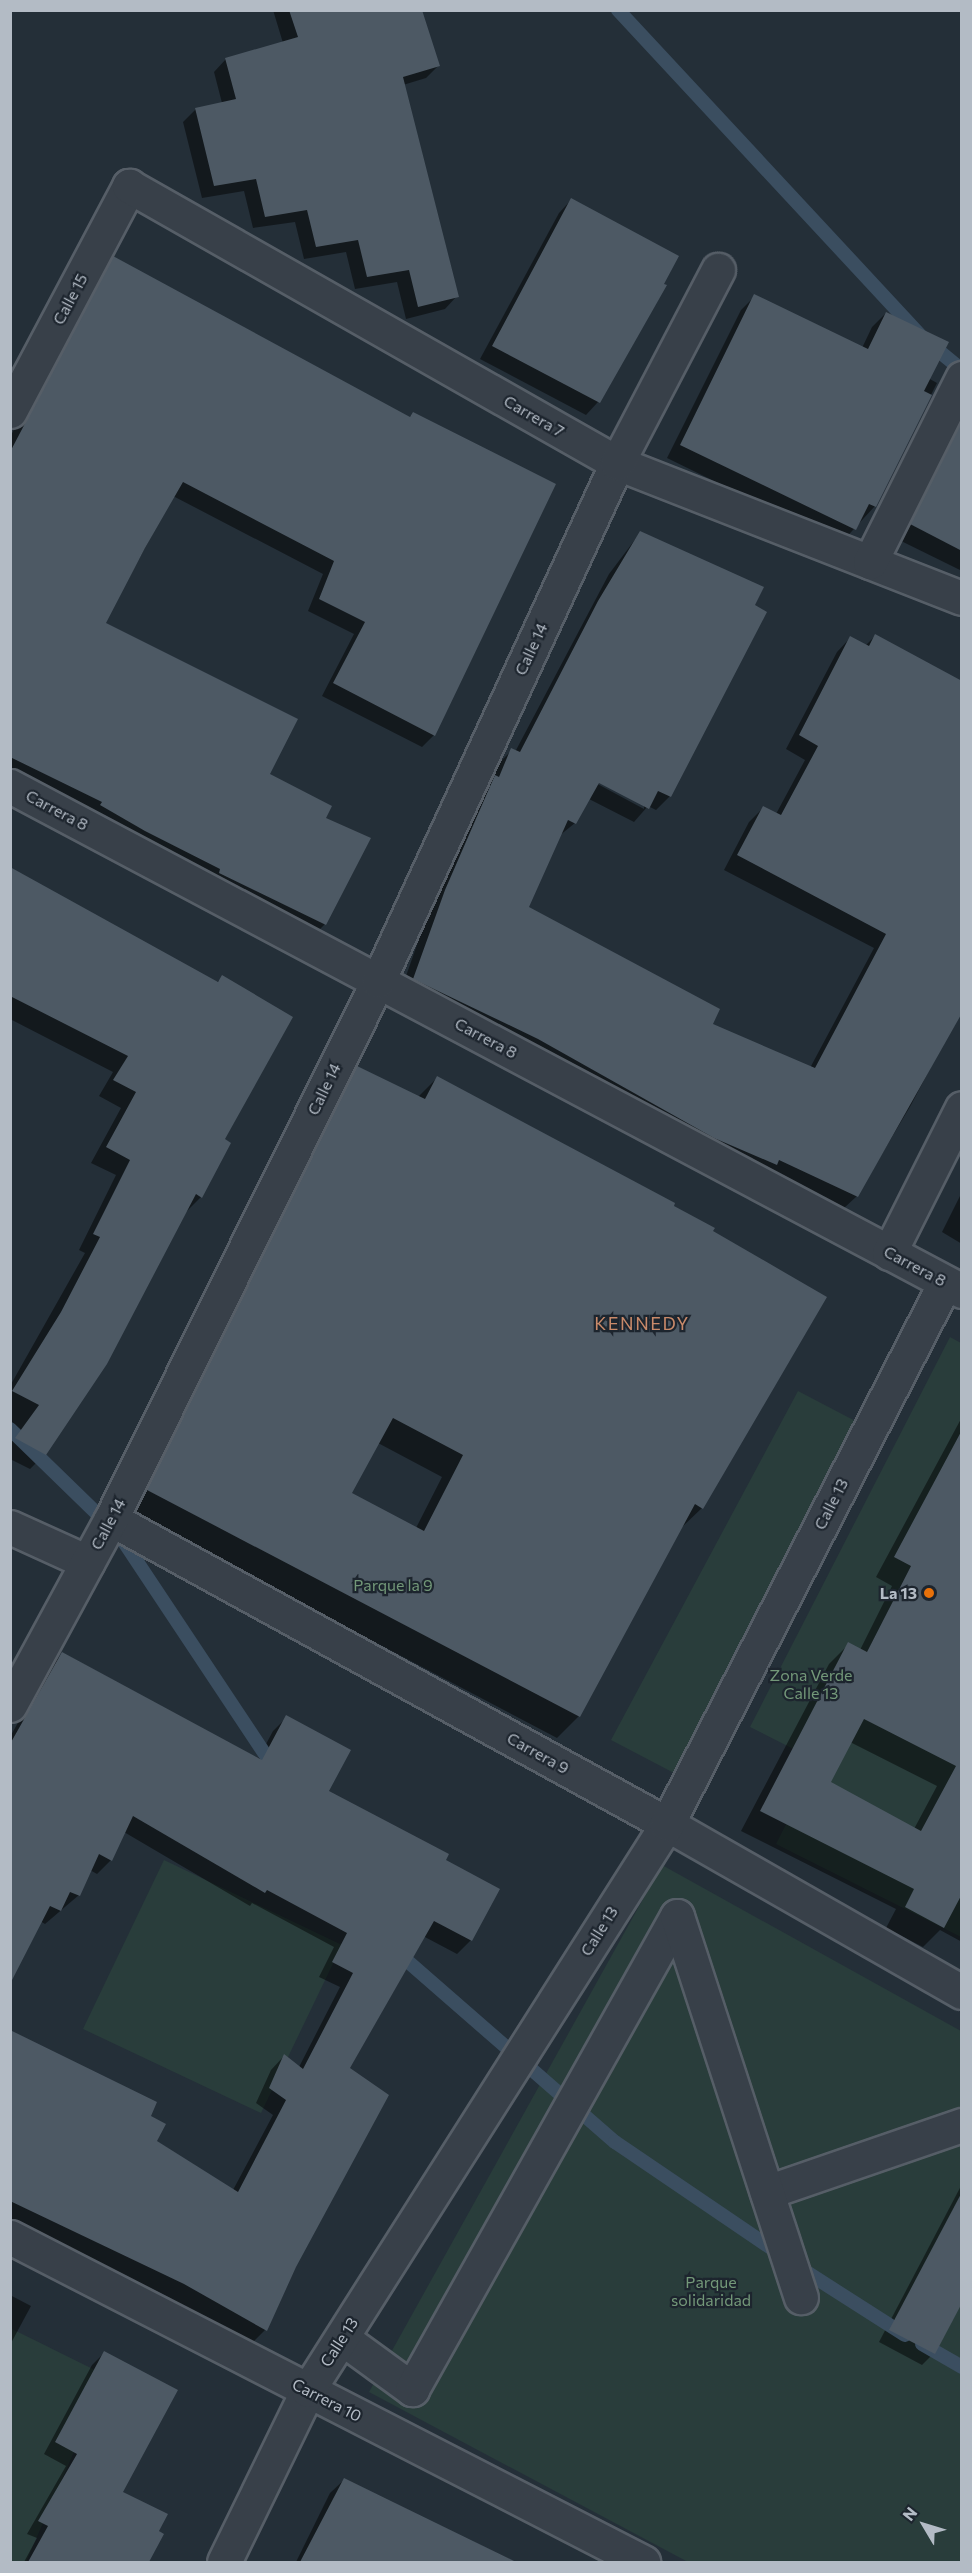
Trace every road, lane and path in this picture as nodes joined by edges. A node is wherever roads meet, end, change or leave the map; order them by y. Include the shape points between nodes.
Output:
1 (129, 186) joint
2 (718, 270) dead end
3 (962, 378) edge
4 (10, 411) edge
5 (617, 463) junction
6 (870, 562) junction
7 (962, 598) edge
8 (10, 786) edge
9 (378, 981) junction
10 (962, 1108) edge
11 (889, 1253) junction
12 (953, 1287) edge
13 (111, 1519) junction
14 (10, 1527) edge
15 (87, 1562) junction
16 (10, 1705) edge
17 (667, 1824) junction
18 (962, 1992) edge
19 (962, 2125) edge
20 (767, 2192) junction
21 (10, 2236) edge
22 (801, 2297) dead end
23 (342, 2338) junction
24 (308, 2390) junction
25 (224, 2562) edge
26 (643, 2562) edge

1 - 4 street, Calle 15
1 - 5 street, Carrera 7
2 - 5 street, Calle 14
3 - 6 street
5 - 6 street, Carrera 7
5 - 9 street, Calle 14
6 - 7 street, Carrera 7
8 - 9 street, Carrera 8
9 - 11 street, Carrera 8
9 - 13 street, Calle 14
10 - 11 street
11 - 12 street, Carrera 8
12 - 17 street, Calle 13
13 - 15 street, Calle 14
13 - 17 street, Carrera 9
14 - 15 street
15 - 16 street, Calle 14
17 - 18 street, Carrera 9
17 - 23 street, Calle 13
19 - 20 street
20 - 22 street
20 - 23 street via 677,1916 412,2389
21 - 24 street, Carrera 10
23 - 24 street, Calle 13
24 - 25 street, Calle 13
24 - 26 street, Carrera 10

